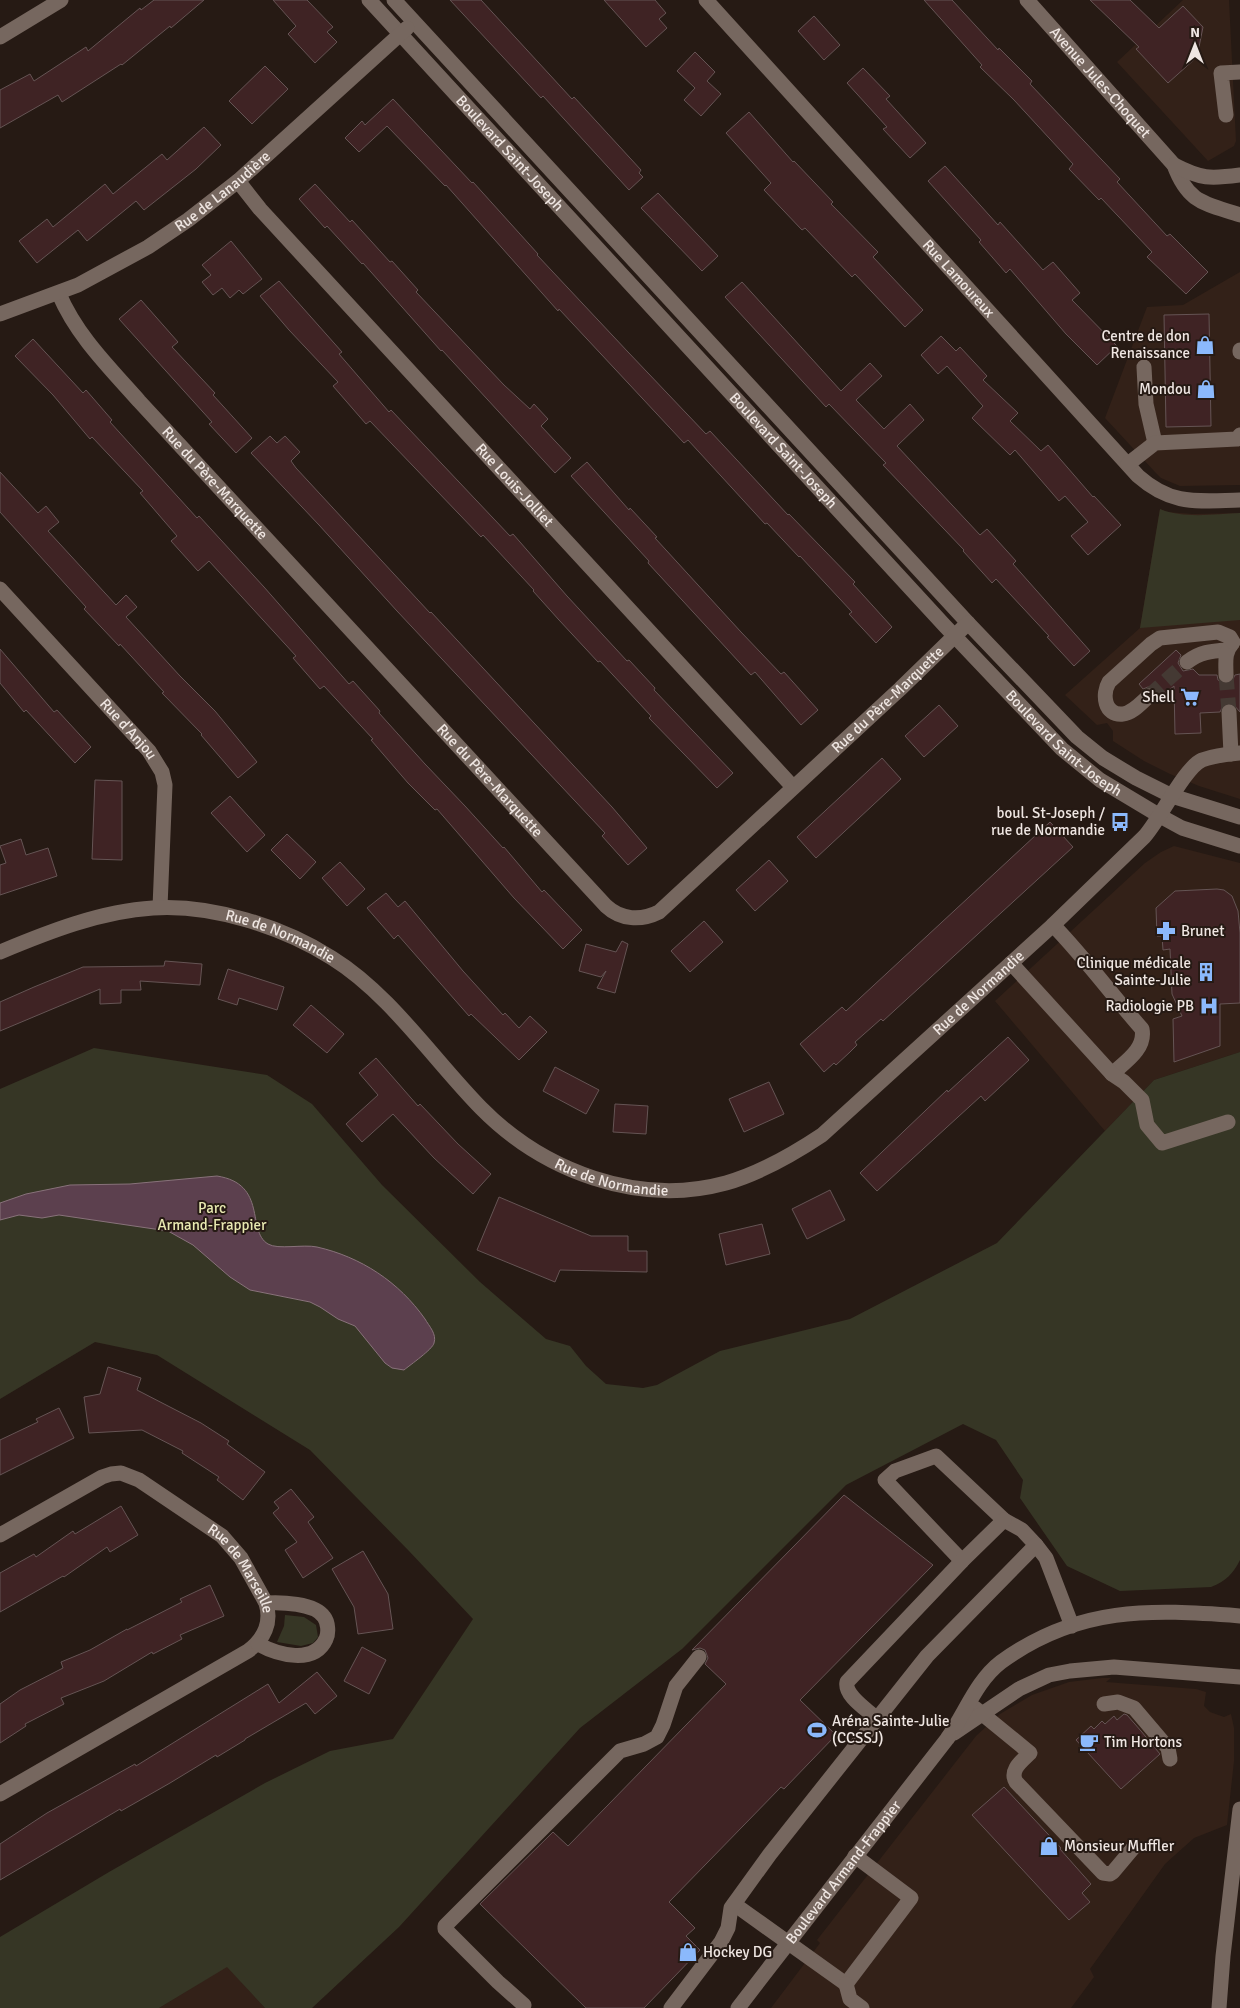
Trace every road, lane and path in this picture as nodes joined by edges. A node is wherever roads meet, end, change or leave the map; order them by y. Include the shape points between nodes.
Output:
1 (61, 0) edge
2 (369, 0) edge
3 (394, 0) edge
4 (706, 0) edge
5 (1027, 0) edge
6 (414, 22) junction
7 (401, 34) junction
8 (0, 37) edge
9 (1240, 72) edge
10 (1226, 114) dead end
11 (1174, 166) junction
12 (1240, 175) edge
13 (238, 181) junction
14 (1240, 214) edge
15 (59, 294) junction
16 (0, 314) edge
17 (1144, 367) dead end
18 (1240, 435) edge
19 (1155, 443) junction
20 (1128, 464) junction
21 (1240, 500) edge
22 (0, 589) edge
23 (968, 623) junction
24 (955, 636) junction
25 (1233, 644) edge
26 (1187, 662) tunnel mouth
27 (1226, 675) tunnel mouth
28 (1149, 696) tunnel mouth
29 (1228, 712) tunnel mouth
30 (1235, 754) edge
31 (793, 787) junction
32 (1172, 796) junction
33 (1160, 816) junction
34 (1240, 817) edge
35 (1240, 846) edge
36 (160, 908) junction
37 (1053, 925) junction
38 (0, 952) edge
39 (1011, 963) junction
40 (1112, 1074) junction
41 (1228, 1122) dead end
42 (1004, 1520) junction
43 (0, 1535) edge
44 (1036, 1545) junction
45 (962, 1561) junction
46 (266, 1603) junction
47 (1240, 1616) edge
48 (1072, 1626) junction
49 (258, 1644) junction
50 (698, 1657) dead end
51 (1240, 1677) edge
52 (969, 1703) junction
53 (1104, 1704) dead end
54 (982, 1714) junction
55 (877, 1719) junction
56 (948, 1736) junction
57 (1170, 1759) dead end
58 (0, 1794) edge
59 (1240, 1809) edge
60 (1134, 1847) dead end
61 (855, 1856) junction
62 (734, 1904) junction
63 (789, 1942) junction
64 (846, 1984) junction
65 (524, 2007) edge
66 (671, 2008) edge
67 (738, 2008) edge
68 (862, 2008) edge
69 (1219, 2008) edge

1 - 8 street
2 - 7 street, Boulevard Saint-Joseph
3 - 6 street, Boulevard Saint-Joseph
4 - 20 street, Rue Lamoureux
5 - 11 street, Avenue Jules-Choquet
6 - 7 street, Rue de Lanaudière
6 - 23 street, Boulevard Saint-Joseph
7 - 13 street, Rue de Lanaudière
7 - 24 street, Boulevard Saint-Joseph
9 - 10 street via 1221,73
11 - 12 street, Avenue Jules-Choquet via 1211,178
11 - 14 street, Avenue Jules-Choquet via 1190,194 1204,203
13 - 15 street, Rue de Lanaudière via 162,238
13 - 31 street, Rue Louis-Jolliet
15 - 16 street, Rue de Lanaudière
15 - 31 street, Rue du Père-Marquette via 86,341 139,401 611,911 635,918 658,912
17 - 19 street via 1146,404
18 - 19 street via 1237,439
19 - 20 street
20 - 21 street, Rue Lamoureux via 1150,486 1168,496 1188,500
22 - 36 street, Rue d'Anjou via 149,751 162,772 165,799
23 - 24 street, Rue du Père-Marquette
23 - 32 street, Boulevard Saint-Joseph via 1077,737 1103,758
24 - 31 street, Rue du Père-Marquette
24 - 33 street, Boulevard Saint-Joseph via 1062,749 1100,780
25 - 26 street via 1198,654
25 - 27 street
25 - 28 street via 1230,637 1218,632 1160,638 1109,682 1104,695 1110,709 1123,714
29 - 30 street
30 - 32 street, Rue de Normandie via 1201,760 1192,767
32 - 33 street, Rue de Normandie
32 - 34 street, Boulevard Saint-Joseph
33 - 35 street, Boulevard Saint-Joseph via 1182,828
33 - 37 street, Rue de Normandie via 1144,837
36 - 38 street, Rue de Normandie via 131,910 73,925
36 - 39 street, Rue de Normandie via 196,910 251,922 293,937 333,958 368,985 480,1106 526,1146 563,1167 604,1181 645,1189 683,1190 718,1185 787,1158 841,1119
37 - 39 street, Rue de Normandie
37 - 40 street via 1078,950 1142,1029 1140,1046
39 - 40 street
40 - 41 street via 1142,1100 1148,1124 1162,1143
42 - 44 street via 1022,1530
42 - 45 street
42 - 45 street via 936,1456 885,1480
43 - 46 street, Rue de Marseille via 93,1481 111,1474 128,1475 222,1536 240,1558
44 - 48 street via 1046,1558
44 - 55 street via 927,1656
45 - 55 street via 847,1682 850,1694
46 - 49 street, Rue de Marseille via 268,1623
46 - 49 street via 310,1607 319,1611 325,1617 327,1636 316,1652 307,1655 274,1651
47 - 48 street, Boulevard Armand-Frappier via 1142,1612 1108,1616
48 - 52 street, Boulevard Armand-Frappier via 1034,1642 1000,1663 985,1678
49 - 58 street, Rue de Marseille
50 - 65 street via 676,1686 657,1737 620,1751 444,1926
51 - 54 street, Boulevard Armand-Frappier via 1114,1667 1082,1669 1039,1679
52 - 54 street
52 - 56 street, Boulevard Armand-Frappier
53 - 57 street via 1118,1702 1134,1708 1168,1748
54 - 56 street, Boulevard Armand-Frappier
54 - 60 street via 1030,1753 1014,1770 1016,1782 1103,1873 1113,1872
55 - 62 street
56 - 61 street, Boulevard Armand-Frappier
59 - 69 street
61 - 63 street, Boulevard Armand-Frappier
61 - 64 street via 911,1898
62 - 63 street
62 - 66 street via 729,1910 728,1928 721,1942
63 - 64 street
63 - 67 street, Boulevard Armand-Frappier
64 - 68 street via 850,1999

